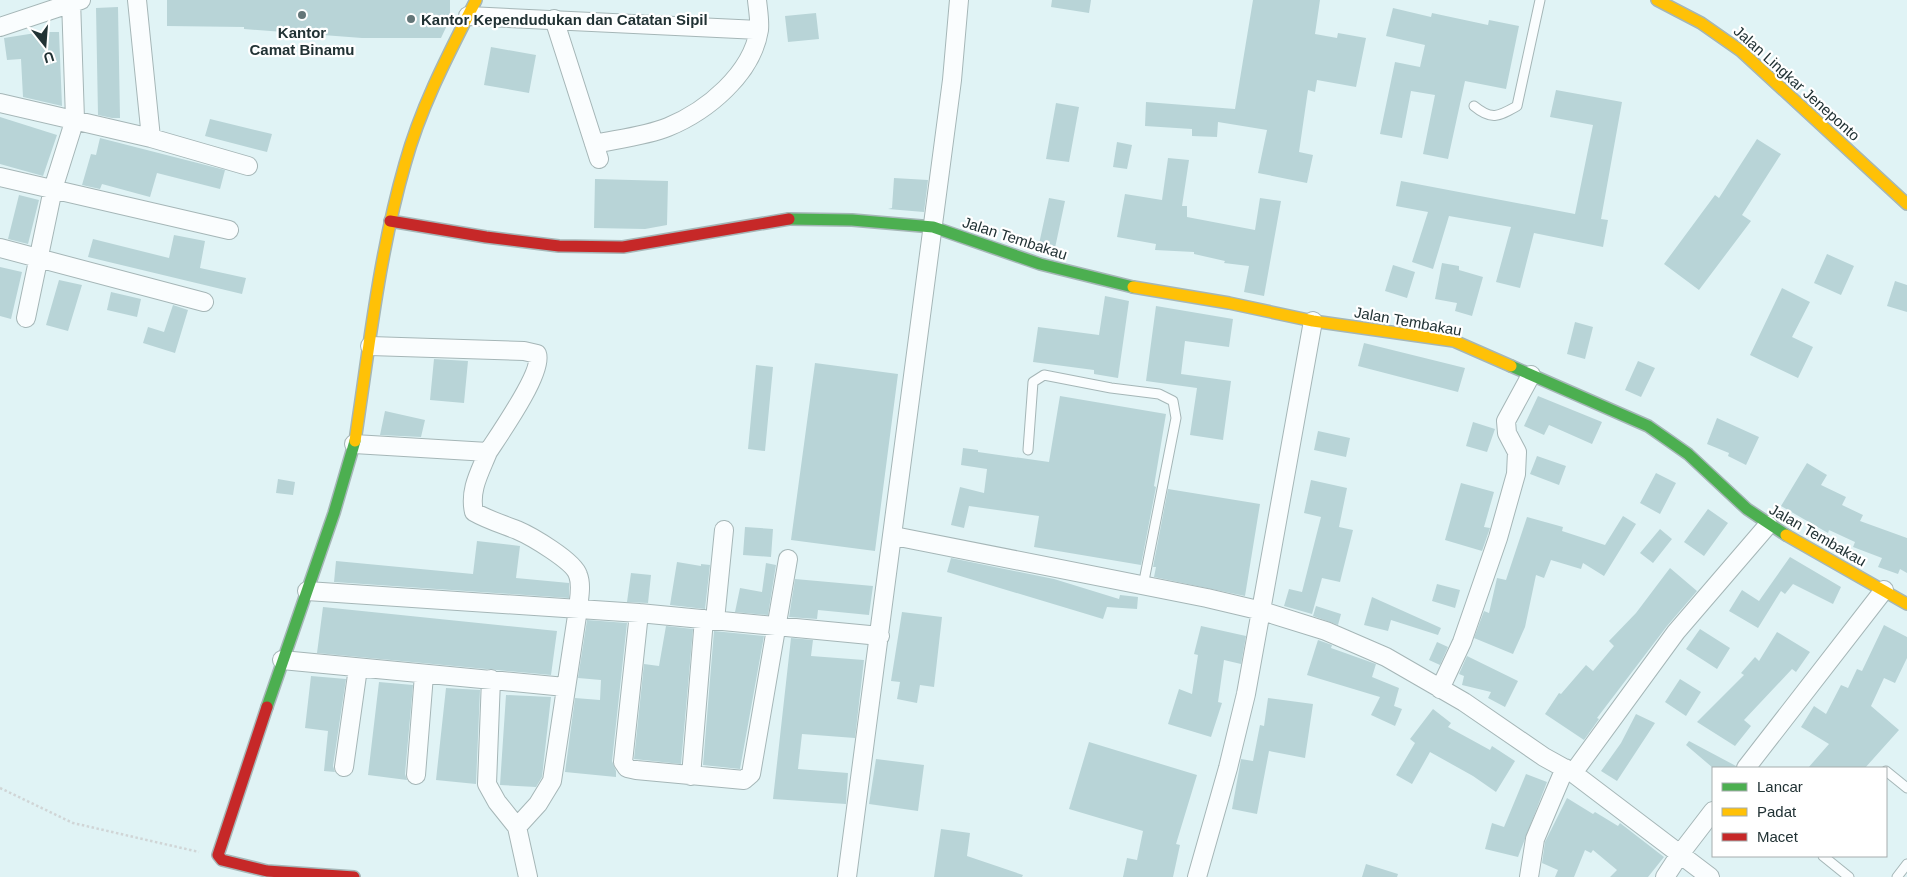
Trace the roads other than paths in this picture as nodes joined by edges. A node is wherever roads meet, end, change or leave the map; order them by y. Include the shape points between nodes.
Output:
1 (137, 0) edge
2 (476, 0) edge
3 (757, 0) edge
4 (959, 0) edge
5 (1540, 0) edge
6 (1657, 0) edge
7 (75, 1) edge
8 (468, 16) junction
9 (554, 19) junction
10 (0, 27) edge
11 (759, 30) junction
12 (0, 103) edge
13 (1474, 106) dead end
14 (75, 119) junction
15 (151, 138) junction
16 (248, 166) dead end
17 (0, 178) edge
18 (53, 189) junction
19 (1907, 204) edge
20 (390, 220) junction
21 (933, 226) junction
22 (229, 230) dead end
23 (0, 248) edge
24 (38, 258) junction
25 (204, 302) dead end
26 (26, 318) dead end
27 (1313, 321) junction
28 (370, 346) junction
29 (1531, 375) junction
30 (354, 444) junction
31 (1028, 450) dead end
32 (488, 452) junction
33 (1768, 525) junction
34 (724, 530) dead end
35 (894, 536) junction
36 (788, 559) dead end
37 (1143, 586) junction
38 (1884, 590) junction
39 (307, 591) junction
40 (1907, 604) edge
41 (578, 609) junction
42 (1262, 611) junction
43 (638, 613) junction
44 (709, 619) junction
45 (777, 626) junction
46 (880, 636) junction
47 (282, 660) junction
48 (358, 668) junction
49 (424, 675) junction
50 (491, 679) junction
51 (565, 687) junction
52 (1440, 690) junction
53 (1747, 767) edge
54 (344, 768) dead end
55 (1569, 770) junction
56 (1887, 772) edge
57 (416, 774) dead end
58 (691, 776) junction
59 (1907, 788) edge
60 (1712, 812) edge
61 (517, 827) junction
62 (1680, 854) junction
63 (1824, 857) edge
64 (1907, 864) edge
65 (354, 877) edge
66 (528, 877) edge
67 (847, 877) edge
68 (1197, 877) edge
69 (1529, 877) edge
70 (1665, 877) edge
71 (1710, 877) edge
72 (1848, 877) edge
73 (1897, 877) edge

1 - 15 street
2 - 8 street
3 - 11 street
4 - 21 street
5 - 13 lane via 1517,106 1492,116 1483,114
6 - 19 street, Jalan Lingkar Jeneponto via 1696,19 1742,51
7 - 10 street
7 - 14 street
8 - 9 street
8 - 20 street via 418,124
9 - 11 street
9 - 11 street via 596,152 667,128 703,110 729,86 751,54
12 - 14 street
14 - 15 street
14 - 18 street
15 - 16 street
17 - 18 street
18 - 22 street
18 - 24 street
20 - 21 street, Jalan Tembakau via 486,237 568,246 623,247 795,218
20 - 28 street
21 - 27 street, Jalan Tembakau via 1040,264 1120,285
21 - 35 street
23 - 24 street
24 - 25 street
24 - 26 street
27 - 29 street, Jalan Tembakau via 1454,341
27 - 42 street
28 - 30 street
28 - 32 street via 537,354 538,364 520,403
29 - 33 street, Jalan Tembakau via 1648,426 1688,454
29 - 52 street via 1506,421 1517,452 1516,474 1498,538 1462,642
30 - 32 street
30 - 39 street
31 - 37 lane via 1033,382 1044,374 1158,394 1173,401 1176,411 1173,433
32 - 41 street via 474,485 474,512 518,530 578,572
33 - 38 street, Jalan Tembakau
33 - 55 street via 1676,632
34 - 44 street
35 - 37 street
35 - 46 street
36 - 45 street
37 - 42 street
38 - 40 street, Jalan Tembakau
38 - 53 street
39 - 41 street
39 - 47 street
41 - 43 street
41 - 51 street
42 - 52 street via 1326,631 1386,657
42 - 68 street via 1235,740
43 - 44 street
43 - 58 street via 623,762 627,768 636,770
44 - 45 street
44 - 58 street
45 - 46 street
45 - 58 street via 751,774 741,780
46 - 67 street
47 - 48 street
47 - 65 street via 218,856 222,860 267,871
48 - 49 street
48 - 54 street
49 - 50 street
49 - 57 street
50 - 51 street
50 - 61 street via 487,784
51 - 61 street via 552,781 538,804
52 - 55 street
55 - 62 street
55 - 69 street via 1535,839
56 - 59 lane
60 - 62 street
61 - 66 street
62 - 70 street
62 - 71 street
63 - 72 lane
64 - 73 lane

